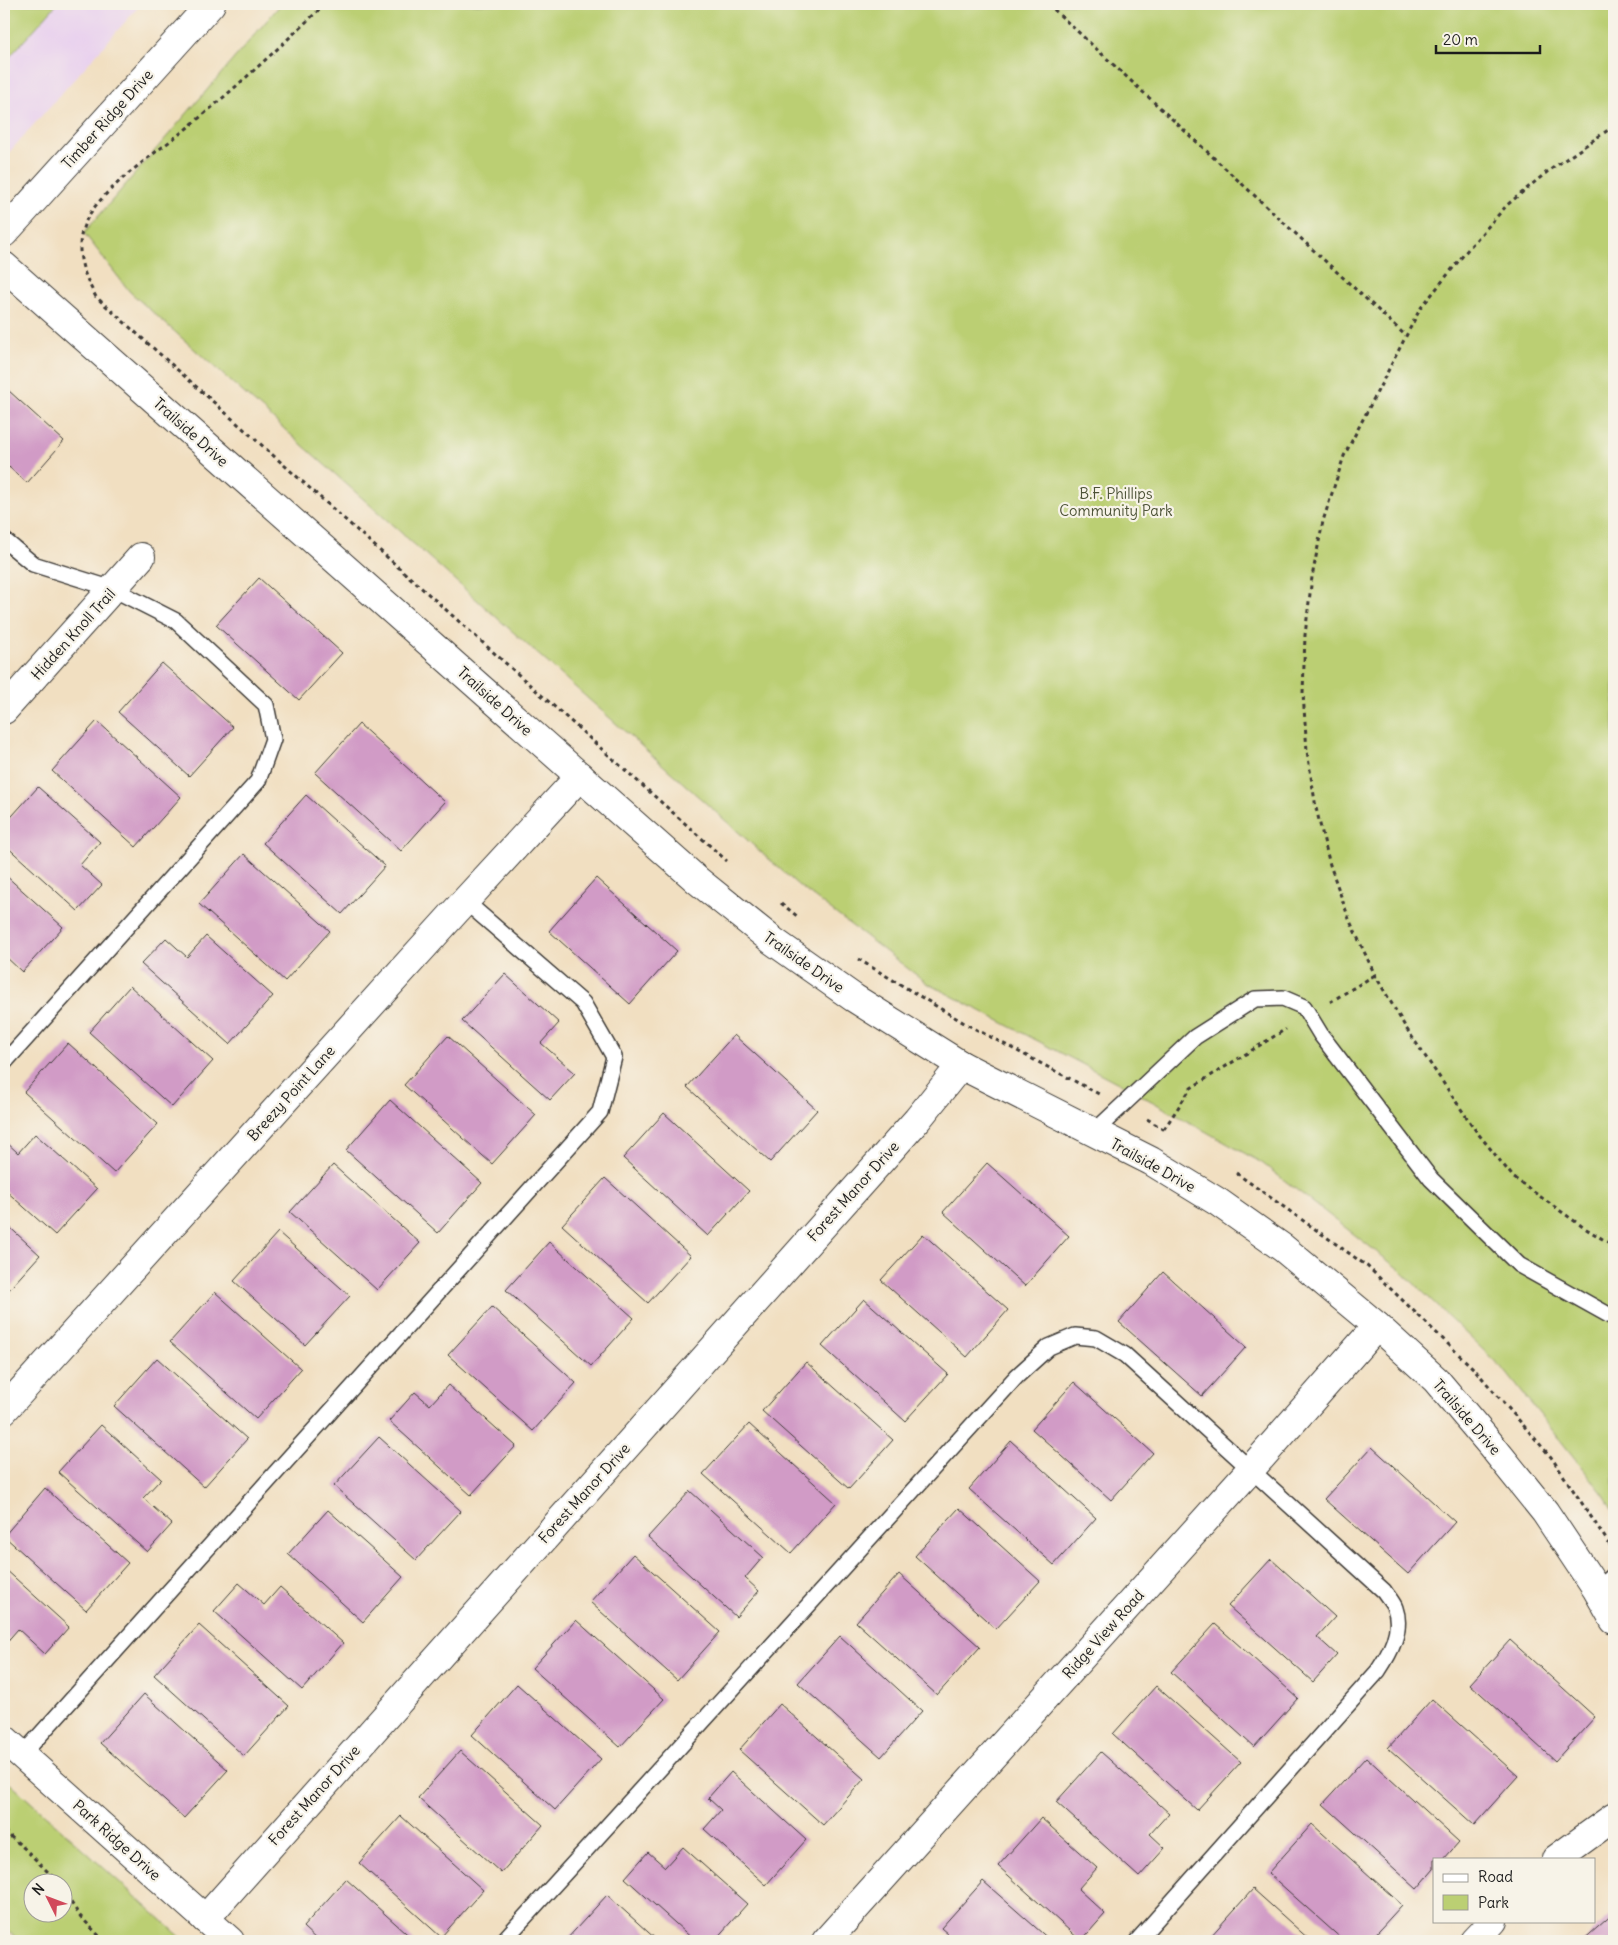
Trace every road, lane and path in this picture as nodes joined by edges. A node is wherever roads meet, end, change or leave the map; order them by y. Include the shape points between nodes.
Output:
1 (210, 4) edge
2 (324, 4) edge
3 (1048, 4) edge
4 (1614, 126) edge
5 (4, 233) edge
6 (4, 266) edge
7 (1406, 336) junction
8 (4, 540) edge
9 (141, 557) dead end
10 (113, 589) junction
11 (4, 710) edge
12 (580, 776) junction
13 (732, 865) dead end
14 (465, 901) junction
15 (778, 901) dead end
16 (801, 919) dead end
17 (856, 958) dead end
18 (1375, 975) junction
19 (1309, 1015) junction
20 (4, 1063) edge
21 (961, 1065) junction
22 (1121, 1105) junction
23 (1164, 1129) junction
24 (1094, 1132) junction
25 (1172, 1134) dead end
26 (1230, 1169) dead end
27 (1614, 1246) edge
28 (1614, 1318) edge
29 (1377, 1326) junction
30 (4, 1410) edge
31 (1251, 1469) junction
32 (1614, 1551) edge
33 (1606, 1582) edge
34 (1614, 1620) edge
35 (13, 1747) edge
36 (1614, 1817) edge
37 (4, 1831) edge
38 (1557, 1858) edge
39 (48, 1872) edge
40 (72, 1904) edge
41 (205, 1919) junction
42 (104, 1941) edge
43 (230, 1941) edge
44 (503, 1941) edge
45 (826, 1941) edge
46 (1137, 1941) edge

1 - 5 street, Timber Ridge Drive
2 - 13 path via 192,124 93,207 83,229 80,253 84,276 96,297
3 - 7 path
4 - 7 path via 1547,172 1507,205 1420,309
6 - 12 street, Trailside Drive
7 - 18 path via 1344,456 1323,520 1305,635 1304,693 1316,808 1330,864 1349,919
8 - 10 lane via 33,564
9 - 10 street, Hidden Knoll Trail
10 - 11 street, Hidden Knoll Trail
10 - 20 lane via 176,621 266,705 273,739 258,781
12 - 14 street, Breezy Point Lane
12 - 21 street, Trailside Drive via 697,880 773,941 854,998
14 - 30 street, Breezy Point Lane
14 - 35 lane via 583,1003 614,1057 600,1112
15 - 16 path
17 - 22 path via 966,1024
18 - 19 path
18 - 27 path via 1406,1028 1476,1131 1514,1178
19 - 22 lane via 1304,1007 1283,998 1255,999 1195,1037
19 - 23 path via 1190,1088
19 - 28 lane via 1320,1035 1431,1179 1518,1265
21 - 24 street, Trailside Drive
21 - 41 street, Forest Manor Drive via 917,1120
22 - 23 path
22 - 24 lane
23 - 25 path
24 - 29 street, Trailside Drive via 1152,1161 1218,1202 1283,1248
26 - 32 path via 1368,1266 1475,1370 1551,1457
29 - 31 street, Ridge View Road
29 - 33 street, Trailside Drive via 1436,1380
31 - 44 lane via 1125,1355 1096,1338 1075,1336 1049,1347 1017,1376
31 - 45 street, Ridge View Road
31 - 46 lane via 1384,1591 1395,1608 1397,1628 1391,1651 1378,1672
33 - 34 street, Trailside Drive
35 - 41 street, Park Ridge Drive
36 - 38 street
37 - 39 path
40 - 42 path
41 - 43 street, Park Ridge Drive

